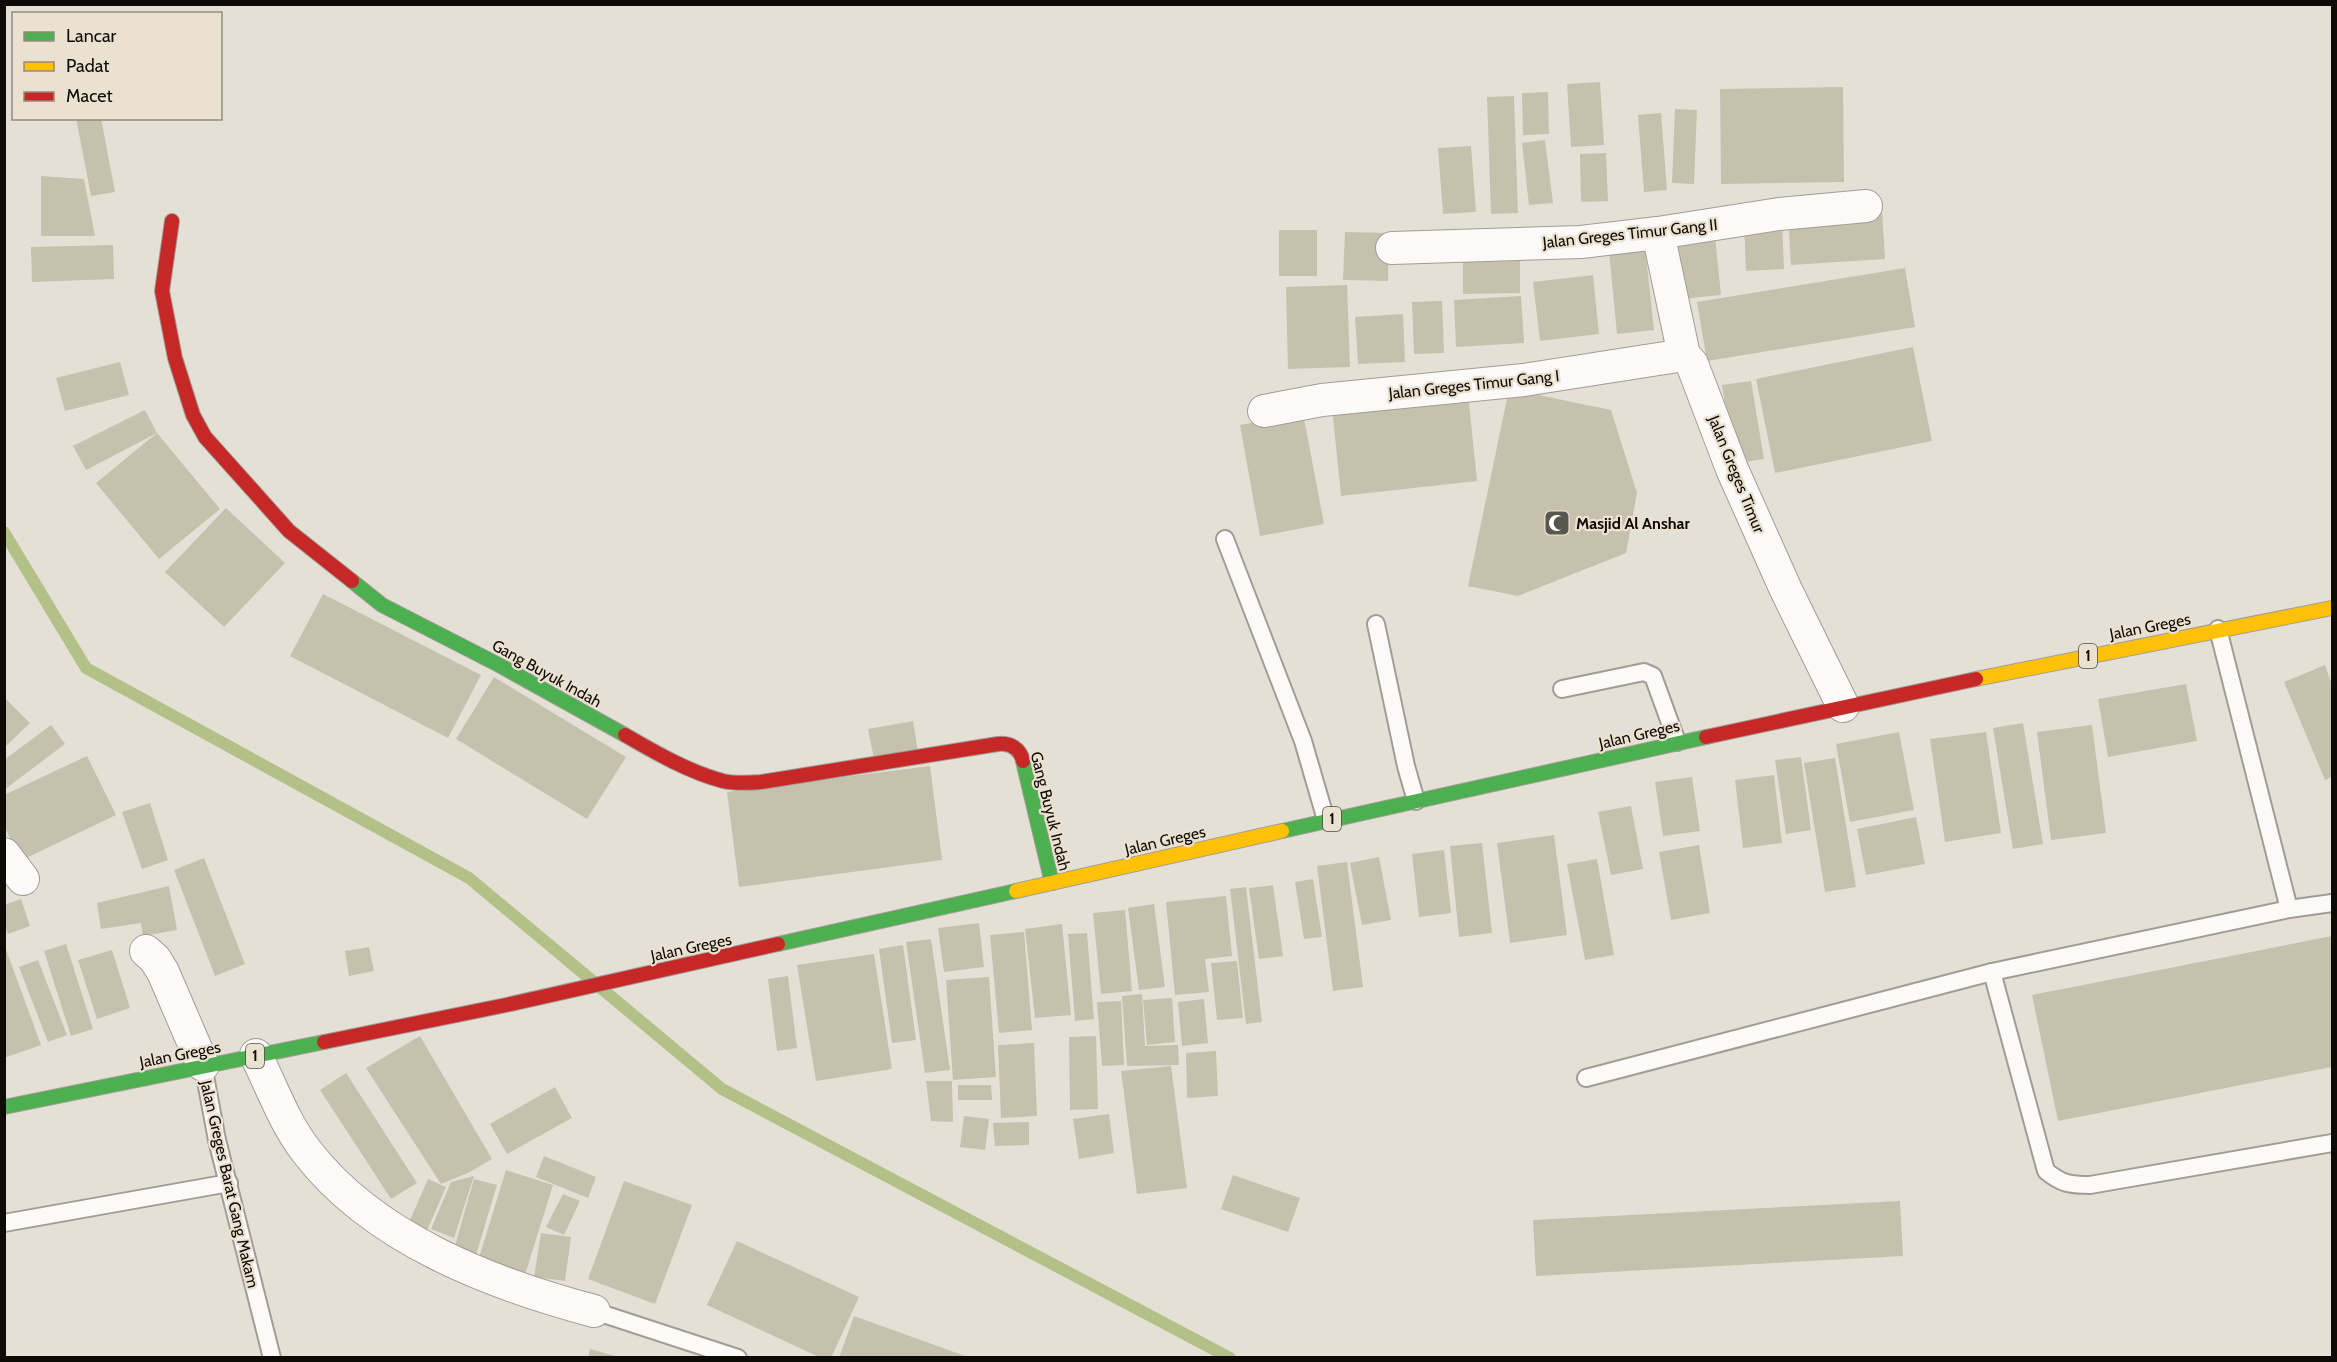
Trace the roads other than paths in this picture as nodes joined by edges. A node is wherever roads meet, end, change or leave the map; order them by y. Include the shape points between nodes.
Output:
1 (1866, 206) dead end
2 (172, 221) dead end
3 (1658, 233) junction
4 (1392, 248) dead end
5 (1684, 355) junction
6 (1264, 411) dead end
7 (1225, 539) dead end
8 (2332, 608) edge
9 (1376, 624) dead end
10 (2218, 629) junction
11 (1562, 689) dead end
12 (1843, 706) junction
13 (1677, 742) junction
14 (1416, 801) junction
15 (1326, 820) junction
16 (4, 855) edge
17 (23, 879) dead end
18 (1052, 883) junction
19 (2332, 903) edge
20 (2289, 909) junction
21 (146, 951) dead end
22 (1992, 972) junction
23 (256, 1056) junction
24 (203, 1065) junction
25 (1586, 1078) dead end
26 (4, 1107) edge
27 (2332, 1143) edge
28 (230, 1184) junction
29 (4, 1223) edge
30 (594, 1311) joint
31 (272, 1358) edge
32 (738, 1358) edge

1 - 3 street, Jalan Greges Timur Gang II via 1779,214
2 - 18 main road, Gang Buyuk Indah via 162,291 175,358 193,415 205,437 289,531 382,605 664,757 724,781 761,782 987,744 1016,746 1022,756
3 - 4 street, Jalan Greges Timur Gang II via 1581,242
3 - 5 street, Jalan Greges Timur
5 - 6 street, Jalan Greges Timur Gang I via 1524,380 1322,400
5 - 12 street, Jalan Greges Timur via 1692,364 1732,469 1786,590
7 - 15 lane via 1303,741
8 - 10 main road, Jalan Greges / 1
9 - 14 lane
10 - 12 main road, Jalan Greges / 1
10 - 20 lane
11 - 13 lane via 1644,672 1653,676
12 - 13 main road, Jalan Greges / 1
13 - 14 main road, Jalan Greges / 1
14 - 15 main road, Jalan Greges / 1
15 - 18 main road, Jalan Greges / 1
16 - 17 street
18 - 23 main road, Jalan Greges / 1 via 506,1005
19 - 20 lane
20 - 22 lane
21 - 24 street, Jalan Greges Barat Gang Makam via 164,972
22 - 25 lane
22 - 27 lane via 2046,1171 2058,1181 2090,1185
23 - 24 main road, Jalan Greges / 1
23 - 30 street via 306,1150 330,1180 382,1220 446,1260 508,1286
24 - 26 main road, Jalan Greges / 1
24 - 28 lane, Jalan Greges Barat Gang Makam
28 - 29 lane
28 - 31 lane, Jalan Greges Barat Gang Makam
30 - 32 lane

